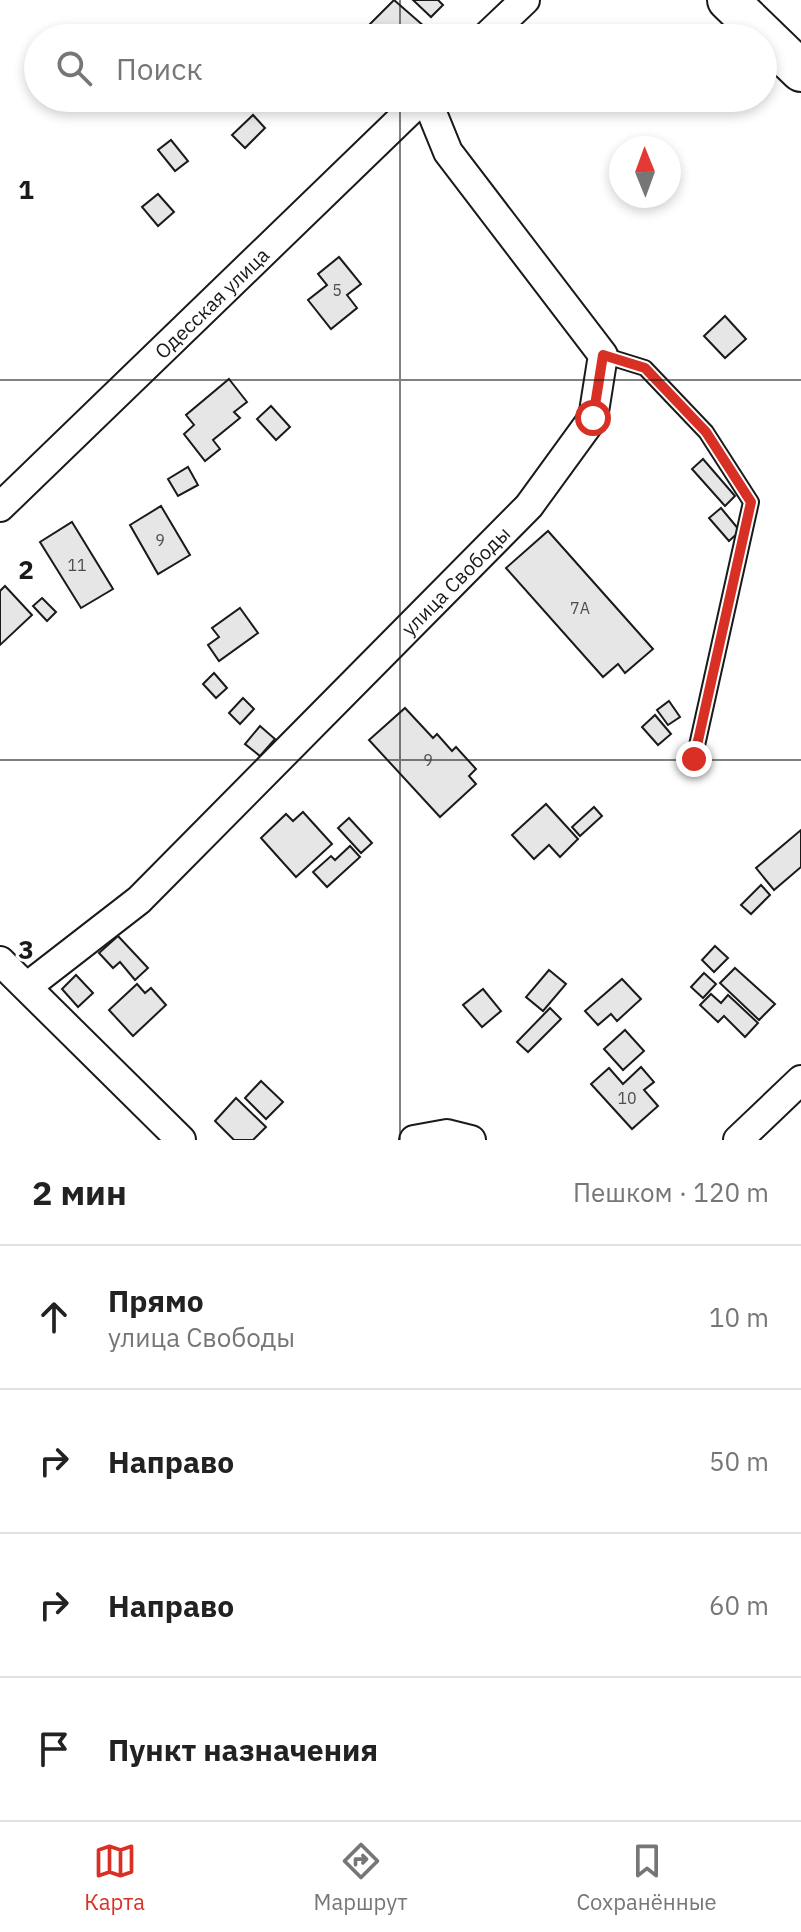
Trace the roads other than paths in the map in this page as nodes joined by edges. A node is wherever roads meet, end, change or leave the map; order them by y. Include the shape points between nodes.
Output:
1 (525, 0) edge
2 (728, 0) edge
3 (500, 24) edge
4 (753, 24) edge
5 (777, 48) edge
6 (801, 71) edge
7 (409, 112) edge
8 (430, 112) edge
9 (603, 355) junction
10 (0, 507) edge
11 (694, 759) dead end
12 (0, 961) edge
13 (28, 986) junction
14 (801, 1080) edge
15 (181, 1140) edge
16 (414, 1140) edge
17 (471, 1140) edge
18 (738, 1140) edge

1 - 3 street
2 - 4 main road
5 - 6 main road
7 - 10 street, Одесская улица
8 - 9 street via 448,152
9 - 11 lane via 645,368 706,432 751,502
9 - 13 street, улица Свободы via 593,418 529,506 139,900
12 - 13 street
13 - 15 street
14 - 18 street
16 - 17 street via 447,1134

